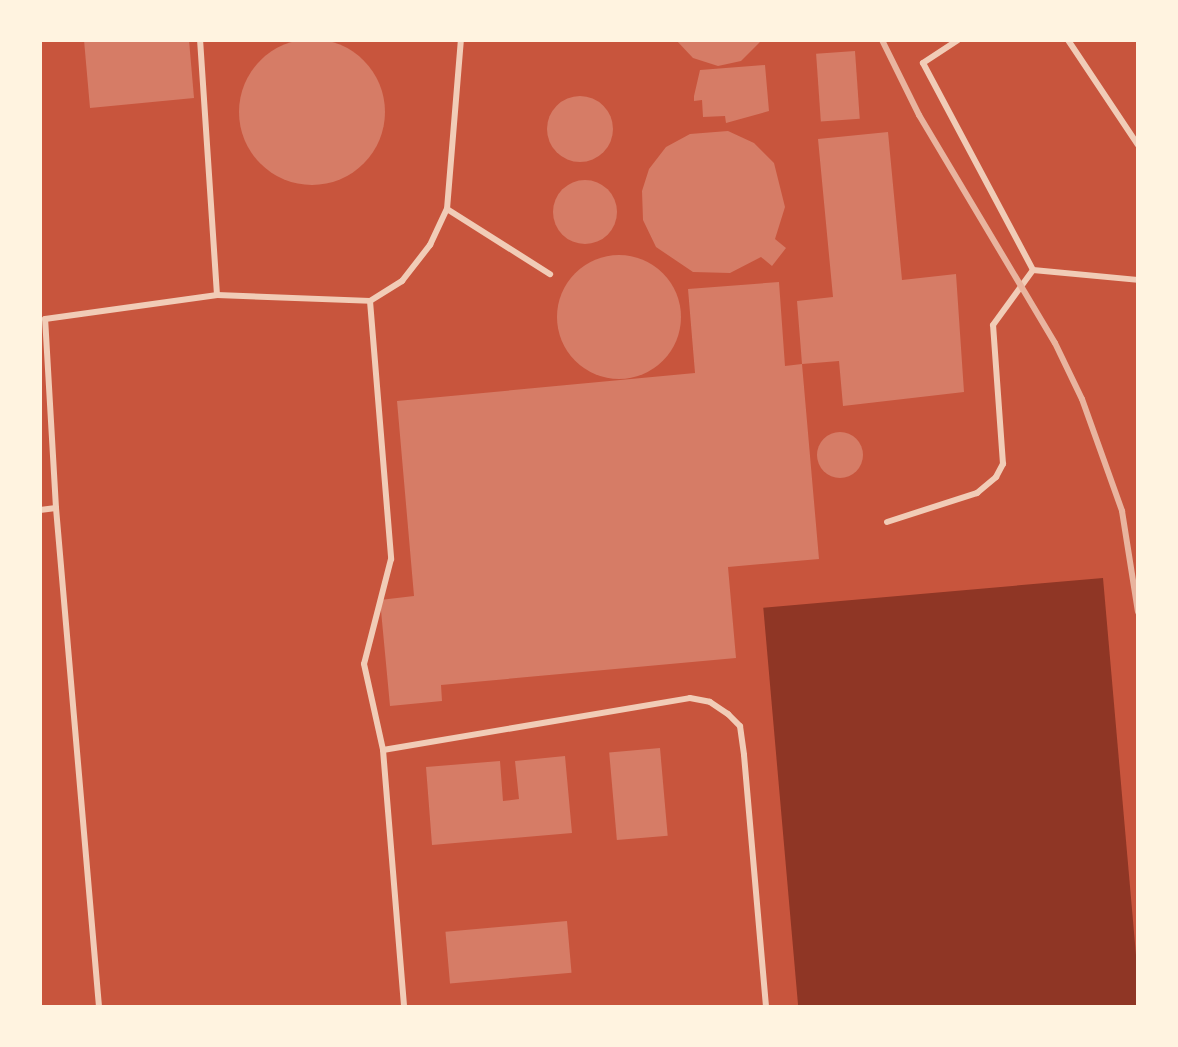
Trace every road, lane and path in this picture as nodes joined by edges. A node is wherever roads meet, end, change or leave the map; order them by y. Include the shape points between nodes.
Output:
1 (200, 40) edge
2 (461, 40) edge
3 (958, 40) edge
4 (1068, 40) edge
5 (1138, 145) edge
6 (447, 209) junction
7 (1033, 270) junction
8 (550, 274) dead end
9 (1138, 280) edge
10 (217, 295) junction
11 (370, 301) junction
12 (56, 508) junction
13 (40, 510) edge
14 (887, 522) dead end
15 (383, 750) junction
16 (99, 1007) edge
17 (404, 1007) edge
18 (766, 1007) edge

1 - 10 lane
2 - 6 lane
3 - 7 lane via 923,63
4 - 5 lane
6 - 8 lane
6 - 11 lane via 430,245 402,281
7 - 9 lane
7 - 14 lane via 993,325 1003,464 996,477 977,493
10 - 11 lane
10 - 12 lane via 45,319
11 - 15 lane via 391,559 364,664
12 - 13 lane
12 - 16 lane
15 - 17 lane
15 - 18 lane via 690,698 710,702 728,714 740,726 744,755

